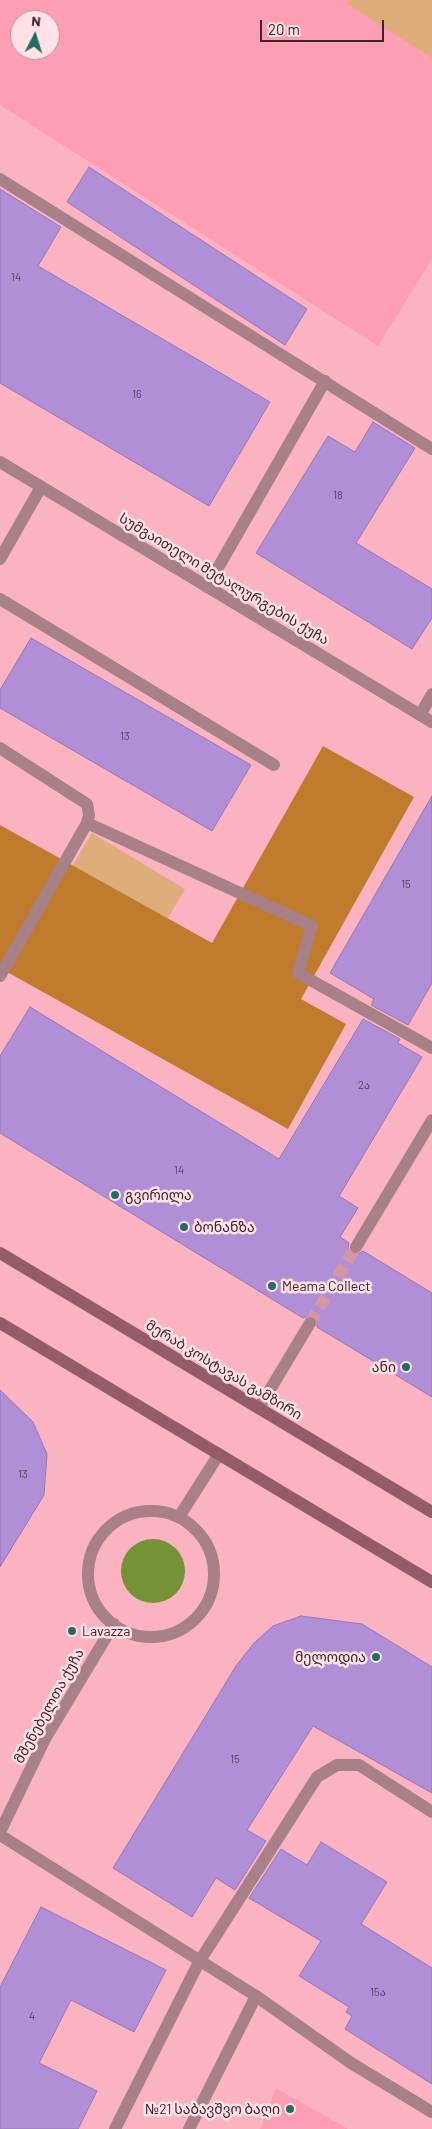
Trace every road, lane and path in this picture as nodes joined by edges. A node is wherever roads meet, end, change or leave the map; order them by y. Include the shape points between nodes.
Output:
1 (0, 179) edge
2 (324, 381) junction
3 (432, 449) edge
4 (0, 462) edge
5 (41, 487) junction
6 (0, 559) edge
7 (207, 587) junction
8 (0, 599) edge
9 (432, 694) edge
10 (420, 715) junction
11 (432, 722) edge
12 (0, 748) edge
13 (274, 765) dead end
14 (87, 823) junction
15 (0, 976) edge
16 (432, 1048) edge
17 (432, 1120) edge
18 (356, 1247) tunnel mouth
19 (0, 1253) edge
20 (0, 1323) edge
21 (310, 1323) tunnel mouth
22 (259, 1408) junction
23 (219, 1454) junction
24 (432, 1512) edge
25 (179, 1517) junction
26 (432, 1582) edge
27 (114, 1624) junction
28 (432, 1812) edge
29 (0, 1833) edge
30 (199, 1962) junction
31 (256, 1996) junction
32 (432, 2112) edge
33 (115, 2129) edge
34 (189, 2129) edge

1 - 2 street
2 - 3 street
2 - 7 street
4 - 5 street, სუმგაითელი მეტალურგების ქუჩა
5 - 6 street
5 - 7 street, სუმგაითელი მეტალურგების ქუჩა
7 - 10 street, სუმგაითელი მეტალურგების ქუჩა
8 - 13 street
9 - 10 street
10 - 11 street, სუმგაითელი მეტალურგების ქუჩა
12 - 14 street via 87,804
14 - 15 street
14 - 16 street via 312,926 298,973
17 - 18 street
19 - 22 street, მერაბ კოსტავას გამზირი
20 - 23 street
21 - 22 street
22 - 24 street, მერაბ კოსტავას გამზირი
23 - 25 street
23 - 26 street
25 - 27 street via 159,1511 138,1512 119,1519 103,1533 92,1551 88,1570 90,1591 100,1610
25 - 27 street via 196,1529 208,1546 214,1565 213,1587 206,1606 192,1622 174,1632 154,1636 133,1634
27 - 29 street, მშენებელთა ქუჩა via 46,1738
28 - 30 street via 359,1765 337,1765 317,1777
29 - 30 street
30 - 31 street
30 - 33 street
31 - 32 street via 351,2063
31 - 34 street

